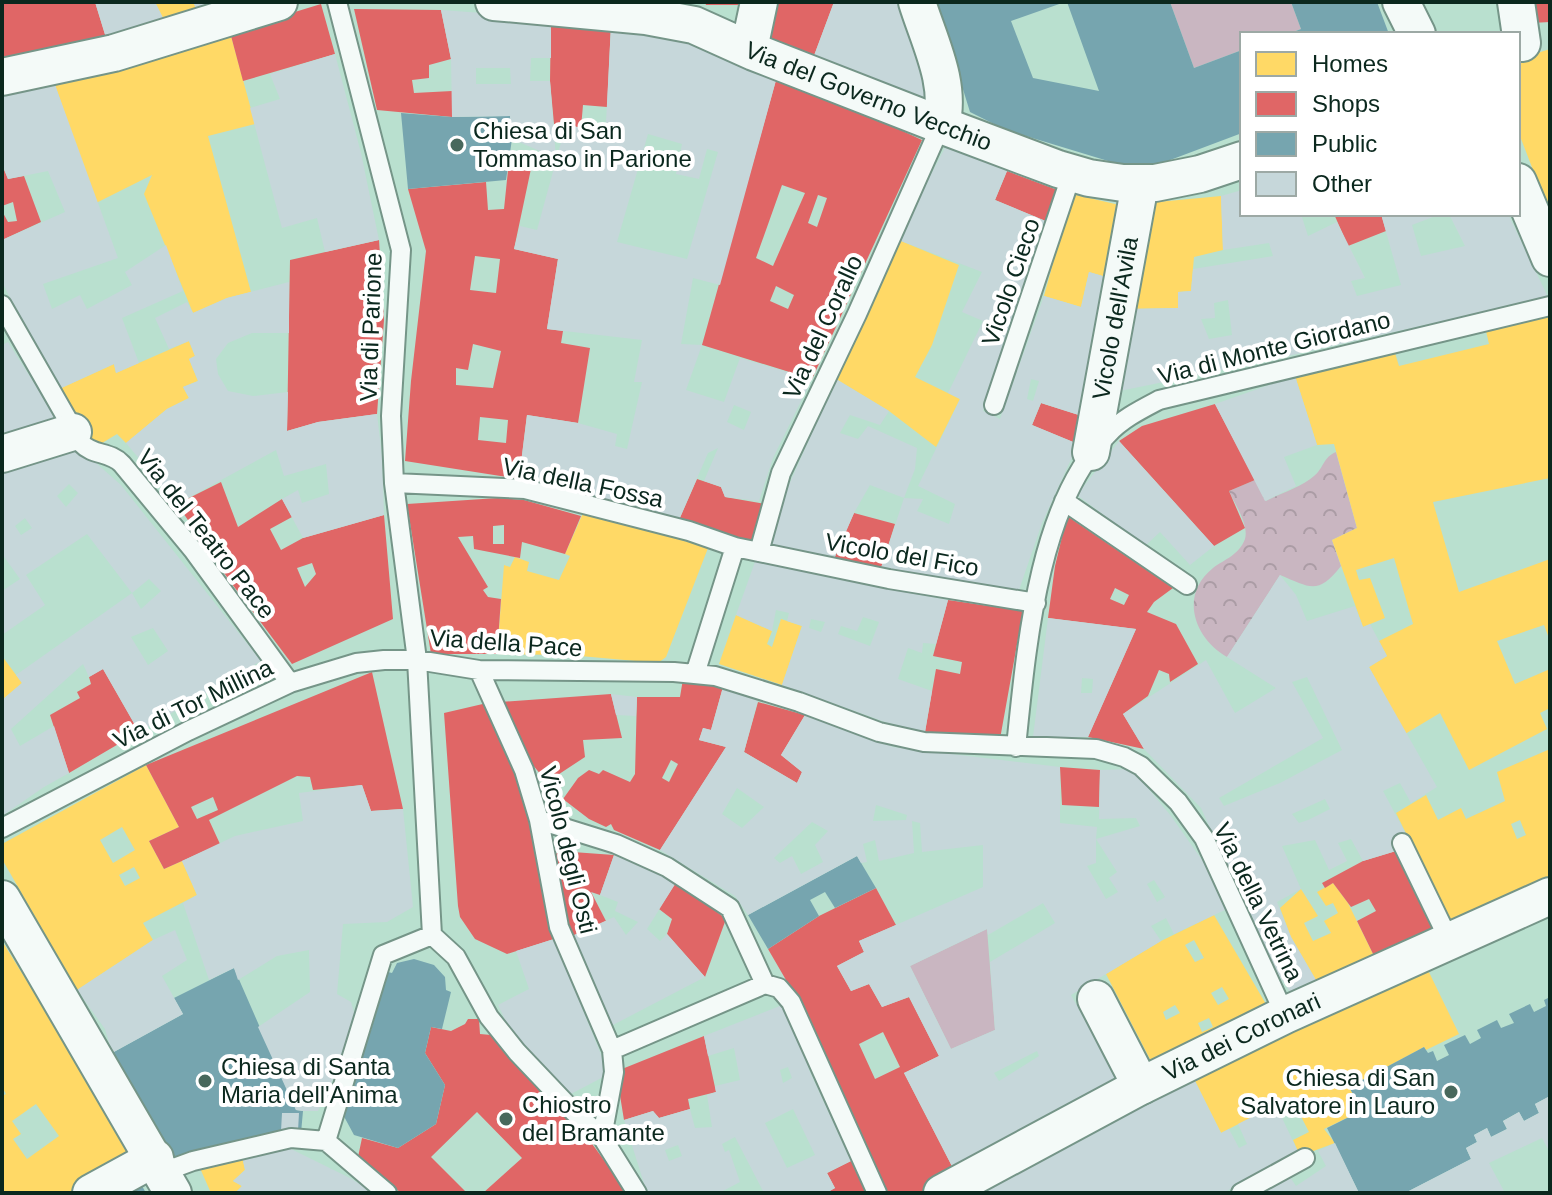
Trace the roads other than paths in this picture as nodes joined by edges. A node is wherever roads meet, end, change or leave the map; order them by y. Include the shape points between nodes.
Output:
1 (279, 2) edge
2 (337, 2) edge
3 (494, 2) edge
4 (759, 2) edge
5 (917, 2) edge
6 (1401, 2) edge
7 (1516, 2) edge
8 (693, 14) edge
9 (1416, 32) edge
10 (1530, 41) edge
11 (749, 49) junction
12 (2, 77) edge
13 (941, 125) junction
14 (1240, 161) edge
15 (1072, 173) junction
16 (1140, 184) junction
17 (1520, 187) edge
18 (1550, 258) edge
19 (2, 305) edge
20 (1550, 306) edge
21 (994, 405) dead end
22 (73, 432) junction
23 (1091, 452) junction
24 (2, 454) edge
25 (394, 483) junction
26 (1064, 501) junction
27 (735, 547) junction
28 (759, 552) junction
29 (1187, 585) dead end
30 (1036, 603) junction
31 (417, 660) junction
32 (479, 670) junction
33 (695, 674) junction
34 (715, 676) joint
35 (290, 683) junction
36 (1016, 747) junction
37 (539, 820) junction
38 (2, 828) edge
39 (1402, 843) dead end
40 (1550, 896) edge
41 (2, 899) edge
42 (432, 935) junction
43 (1450, 942) junction
44 (765, 984) junction
45 (1096, 999) dead end
46 (1285, 1015) junction
47 (612, 1050) junction
48 (1141, 1086) junction
49 (602, 1137) junction
50 (326, 1141) junction
51 (1305, 1158) dead end
52 (164, 1174) edge
53 (967, 1188) edge
54 (91, 1193) edge
55 (387, 1193) edge
56 (637, 1193) edge
57 (877, 1193) edge
58 (923, 1193) edge
59 (1241, 1193) edge

1 - 12 street via 114,53
2 - 25 lane, Via di Parione via 401,250 391,416
3 - 8 street, Via del Governo Vecchio via 646,16
4 - 11 street
5 - 13 street via 944,88
6 - 9 street
7 - 10 street
8 - 11 street, Via del Governo Vecchio
11 - 13 street, Via del Governo Vecchio
13 - 15 street, Via del Governo Vecchio
13 - 28 lane, Via del Corallo via 781,473
14 - 16 street, Via del Governo Vecchio
15 - 16 street, Via del Governo Vecchio
15 - 21 lane, Vicolo Cieco
16 - 23 street, Vicolo dell'Avila
17 - 18 street
19 - 22 lane, Via del Teatro Pace
20 - 23 lane, Via di Monte Giordano via 1159,400 1133,413
22 - 24 street
22 - 35 lane, Via del Teatro Pace via 86,449 118,459 193,550
23 - 26 lane, Via di Monte Giordano
25 - 27 lane, Via della Fossa via 525,489
25 - 31 lane, Via di Parione
26 - 29 lane
26 - 30 lane, Via di Monte Giordano
27 - 28 lane, Vicolo del Fico
27 - 33 lane
28 - 30 lane, Vicolo del Fico
30 - 36 lane, Via di Monte Giordano
31 - 32 lane, Via della Pace
31 - 35 lane, Via di Tor Millina via 368,661
31 - 42 lane, Via della Pace
32 - 33 lane, Via della Pace
32 - 37 lane, Vicolo degli Osti via 524,770
33 - 34 lane, Via della Pace
34 - 36 lane, Via della Vetrina via 879,732 924,742
35 - 38 lane, Via di Tor Millina
36 - 46 lane, Via della Vetrina via 1111,752 1156,778 1204,838
37 - 44 lane via 629,849 710,893 730,908
37 - 47 lane, Vicolo degli Osti via 559,927
39 - 43 lane
40 - 43 street, Via dei Coronari
41 - 52 street
42 - 49 lane via 456,957 489,1017 517,1052
42 - 50 lane via 383,955
43 - 46 street, Via dei Coronari
44 - 47 lane
44 - 57 lane via 779,988 791,1002
45 - 48 street
46 - 48 street, Via dei Coronari
47 - 49 lane, Vicolo degli Osti via 614,1076
48 - 53 street, Via dei Coronari
49 - 56 lane
50 - 52 lane via 291,1138 193,1161
50 - 55 lane
51 - 59 lane
52 - 54 street
53 - 58 street, Via dei Coronari via 971,1169

